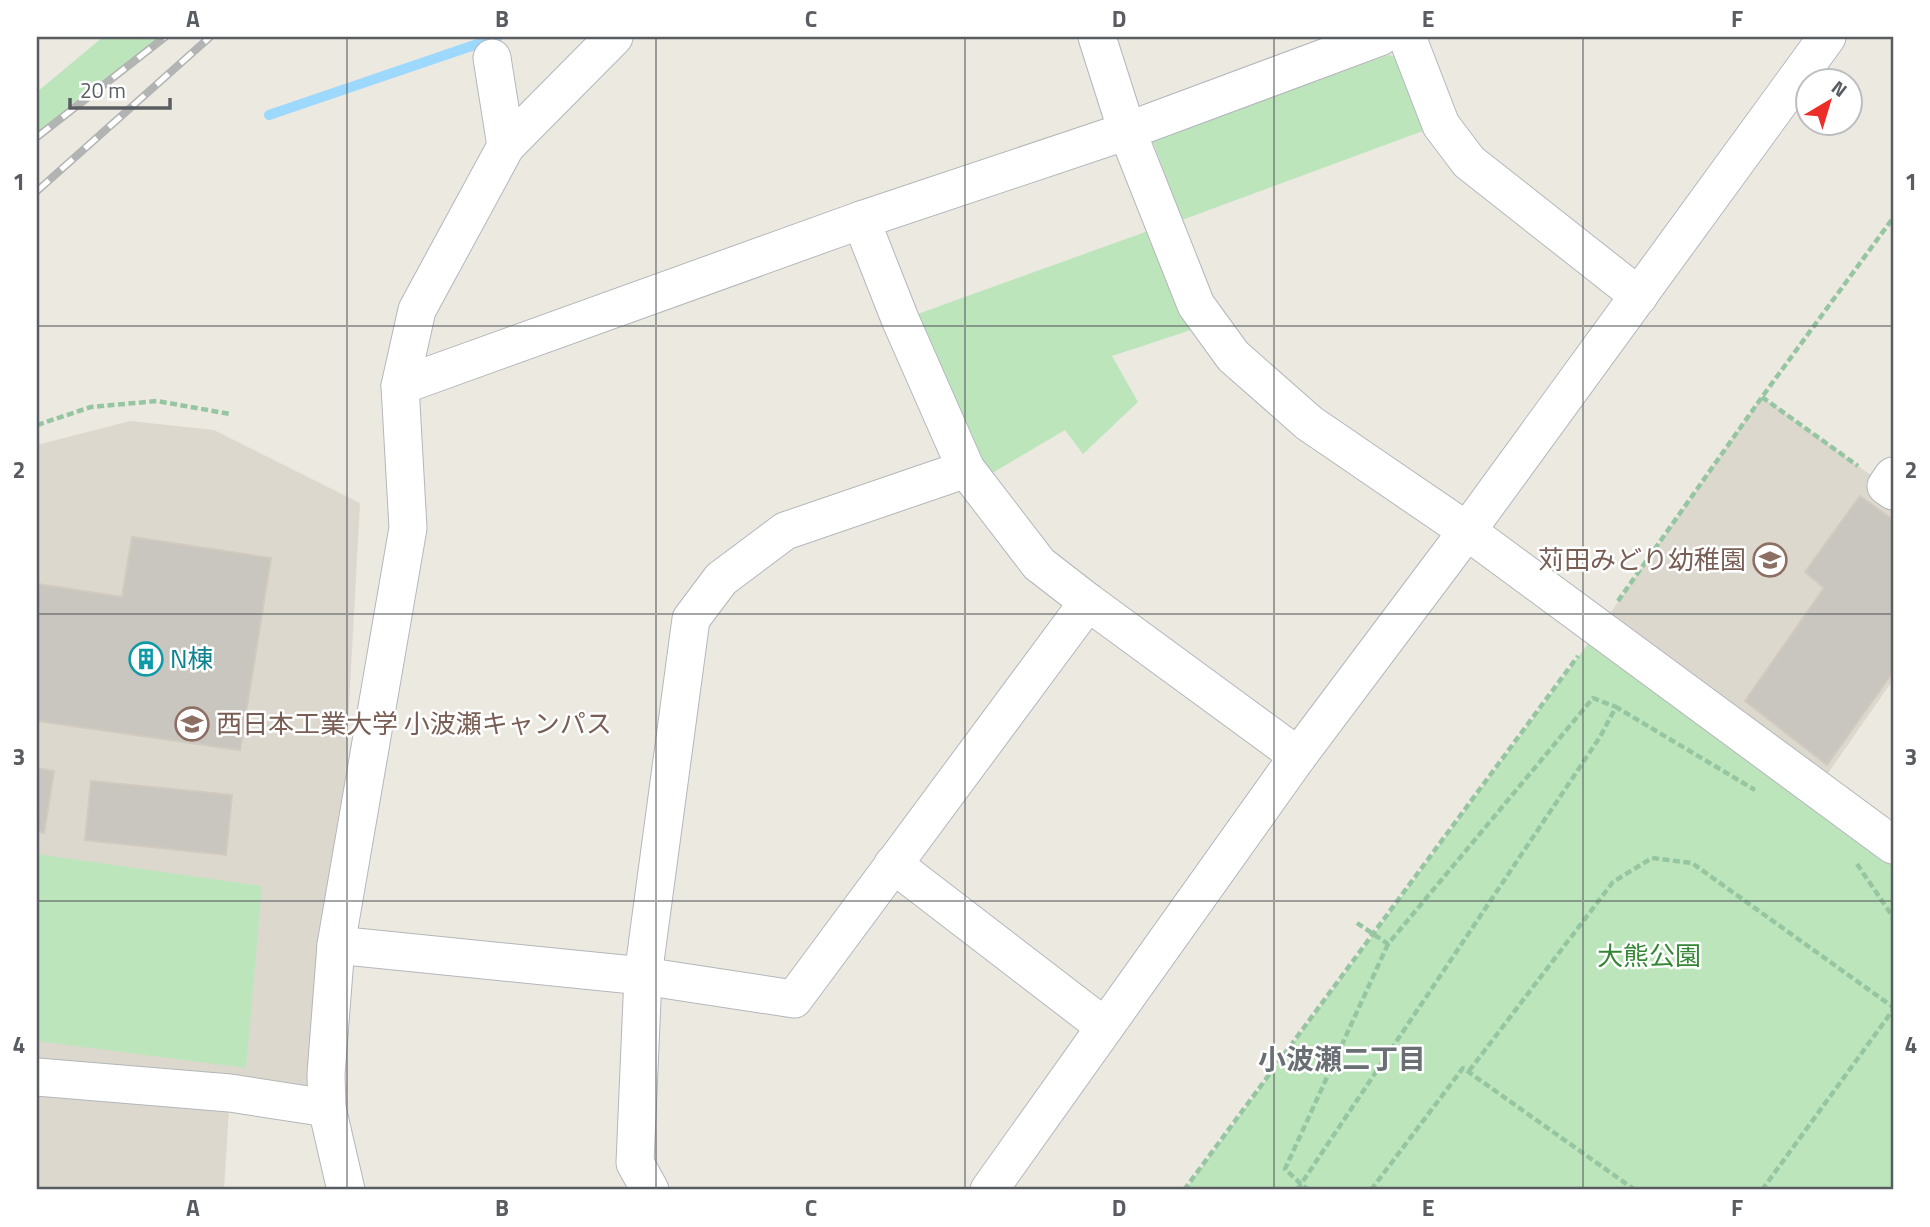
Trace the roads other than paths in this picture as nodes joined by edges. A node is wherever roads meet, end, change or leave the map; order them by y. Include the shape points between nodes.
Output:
1 (614, 37) edge
2 (1097, 37) edge
3 (1380, 37) edge
4 (1407, 37) edge
5 (1827, 37) edge
6 (492, 58) dead end
7 (1127, 131) junction
8 (506, 146) junction
9 (861, 220) junction
10 (1639, 296) junction
11 (400, 386) junction
12 (965, 469) junction
13 (1467, 531) junction
14 (1088, 602) junction
15 (1298, 756) junction
16 (1893, 845) edge
17 (893, 864) junction
18 (336, 945) junction
19 (643, 976) junction
20 (1105, 1027) junction
21 (37, 1077) edge
22 (327, 1108) junction
23 (346, 1190) edge
24 (650, 1190) edge
25 (989, 1190) edge

1 - 8 street
2 - 7 street
3 - 7 street
4 - 10 street via 1441,125 1469,162
5 - 10 street
6 - 8 street
7 - 9 street
7 - 13 street via 1196,305 1233,356 1309,423
8 - 11 street via 417,310
9 - 11 street
9 - 12 street
10 - 13 street
11 - 18 street via 408,528
12 - 14 street via 1039,564
12 - 19 street via 785,531 721,579 691,619
13 - 15 street
13 - 16 street
14 - 15 street
14 - 17 street
15 - 20 street
17 - 19 street via 794,999
17 - 20 street
18 - 19 street
18 - 22 street
19 - 24 street via 635,1163
20 - 25 street
21 - 22 street via 230,1093
22 - 23 street

